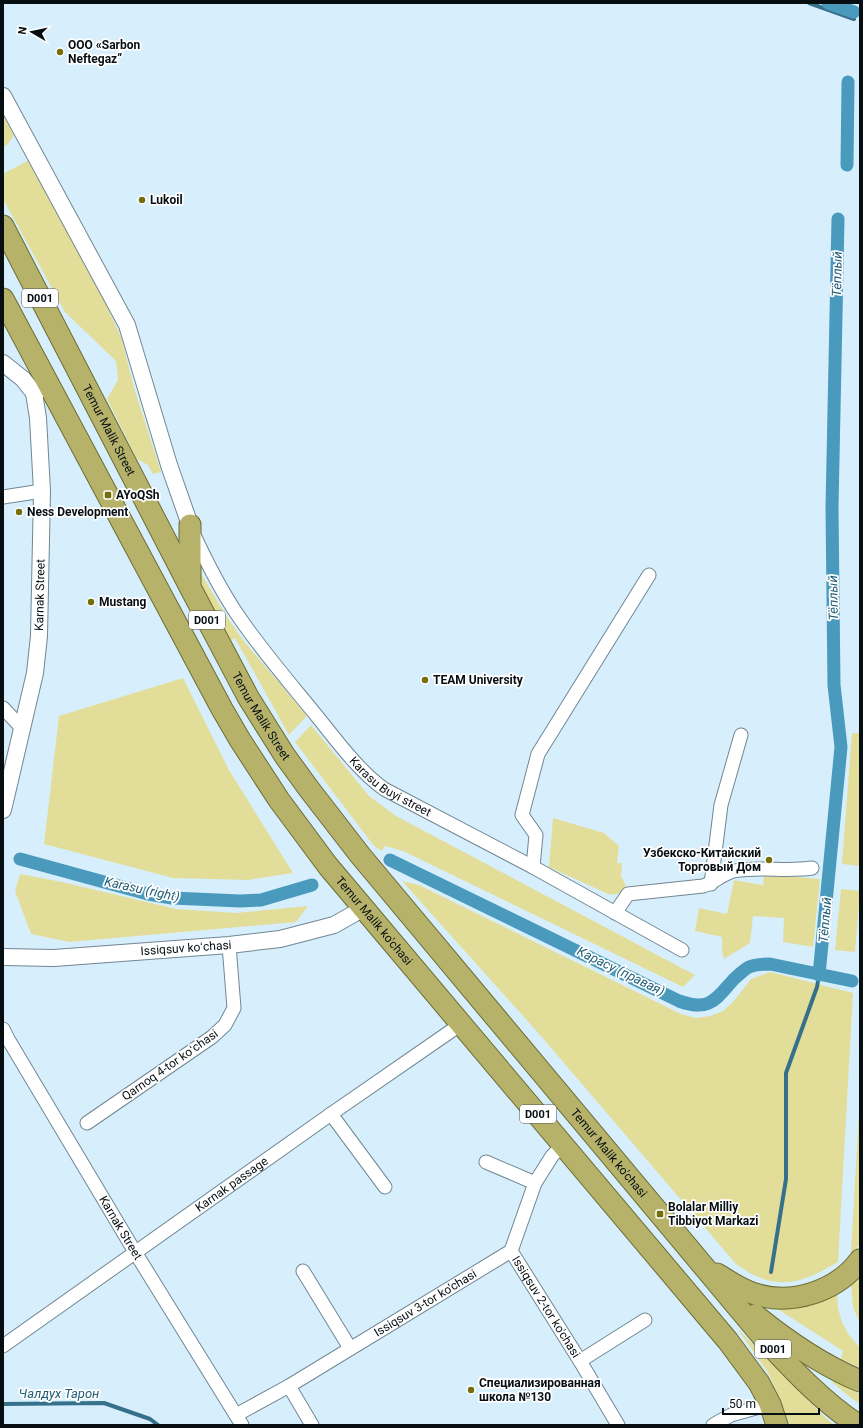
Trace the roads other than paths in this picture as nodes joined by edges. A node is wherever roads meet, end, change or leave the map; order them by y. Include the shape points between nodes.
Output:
1 (3, 96) edge
2 (3, 226) edge
3 (3, 299) edge
4 (3, 363) edge
5 (78, 371) junction
6 (41, 388) junction
7 (42, 491) junction
8 (3, 497) edge
9 (190, 525) junction
10 (649, 575) dead end
11 (191, 589) junction
12 (3, 708) edge
13 (22, 728) junction
14 (741, 735) dead end
15 (3, 810) edge
16 (534, 867) junction
17 (812, 868) dead end
18 (376, 873) joint
19 (711, 884) junction
20 (364, 908) junction
21 (615, 913) junction
22 (229, 945) junction
23 (682, 950) dead end
24 (3, 957) edge
25 (461, 1023) junction
26 (4, 1037) edge
27 (331, 1114) junction
28 (87, 1123) dead end
29 (564, 1144) junction
30 (486, 1162) dead end
31 (535, 1183) junction
32 (385, 1187) dead end
33 (511, 1251) junction
34 (136, 1252) junction
35 (860, 1260) edge
36 (704, 1266) junction
37 (303, 1270) dead end
38 (645, 1320) dead end
39 (3, 1346) edge
40 (350, 1348) junction
41 (580, 1360) junction
42 (860, 1381) edge
43 (289, 1386) junction
44 (765, 1412) edge
45 (239, 1420) edge
46 (857, 1424) edge
47 (312, 1425) edge
48 (618, 1425) edge
49 (713, 1425) edge
50 (777, 1425) edge

1 - 9 street via 127,325 169,465
2 - 5 highway, Temur Malik Street / D001
3 - 6 highway, D001
4 - 6 street via 23,379
5 - 6 highway
5 - 11 highway, Temur Malik Street / D001
6 - 7 street, Karnak Street via 38,418
6 - 20 highway, Temur Malik ko'chasi / D001 via 225,715 278,800
7 - 8 street
7 - 13 street, Karnak Street via 39,636
9 - 11 highway
9 - 16 street, Karasu Buyi street via 219,585 238,617 369,778 384,789
10 - 16 street via 538,754 522,815 536,834
11 - 18 highway, Temur Malik Street / D001 via 266,727 309,789
12 - 13 street
13 - 15 street, Karnak Street
14 - 19 street via 721,805
16 - 21 street, Karasu Buyi street
17 - 19 street via 732,871
18 - 36 highway, Temur Malik ko'chasi / D001
19 - 21 street via 628,894
20 - 22 street, Issiqsuv koʻchasi via 334,925 280,939
20 - 25 highway, Temur Malik ko'chasi / D001
21 - 23 street, Karasu Buyi street
22 - 24 street, Issiqsuv koʻchasi via 54,958
22 - 28 street, Qarnoq 4-tor koʻchasi via 234,1008 225,1025 212,1037
25 - 27 street, Karnak passage
25 - 29 highway, Temur Malik ko'chasi / D001
26 - 34 street, Karnak Street
27 - 32 street
27 - 34 street, Karnak passage
29 - 31 street via 552,1156
29 - 44 highway, Temur Malik ko'chasi / D001 via 728,1341 747,1373
30 - 31 street
31 - 33 street
33 - 40 street, Issiqsuv 3-tor ko'chasi
33 - 41 street, Issiqsuv 2-tor ko'chasi
34 - 39 street, Karnak passage
34 - 45 street, Karnak Street
35 - 36 highway via 843,1278 824,1289 804,1296 784,1298 749,1292
36 - 42 highway, D001 via 756,1316 782,1336 832,1368
36 - 46 highway, Temur Malik ko'chasi / D001 via 791,1368 817,1393
37 - 40 street
38 - 41 street
40 - 43 street, Issiqsuv 3-tor ko'chasi
41 - 48 street, Issiqsuv 2-tor ko'chasi
43 - 45 street, Issiqsuv 3-tor ko'chasi
43 - 47 street
44 - 49 street via 731,1415
44 - 50 highway

